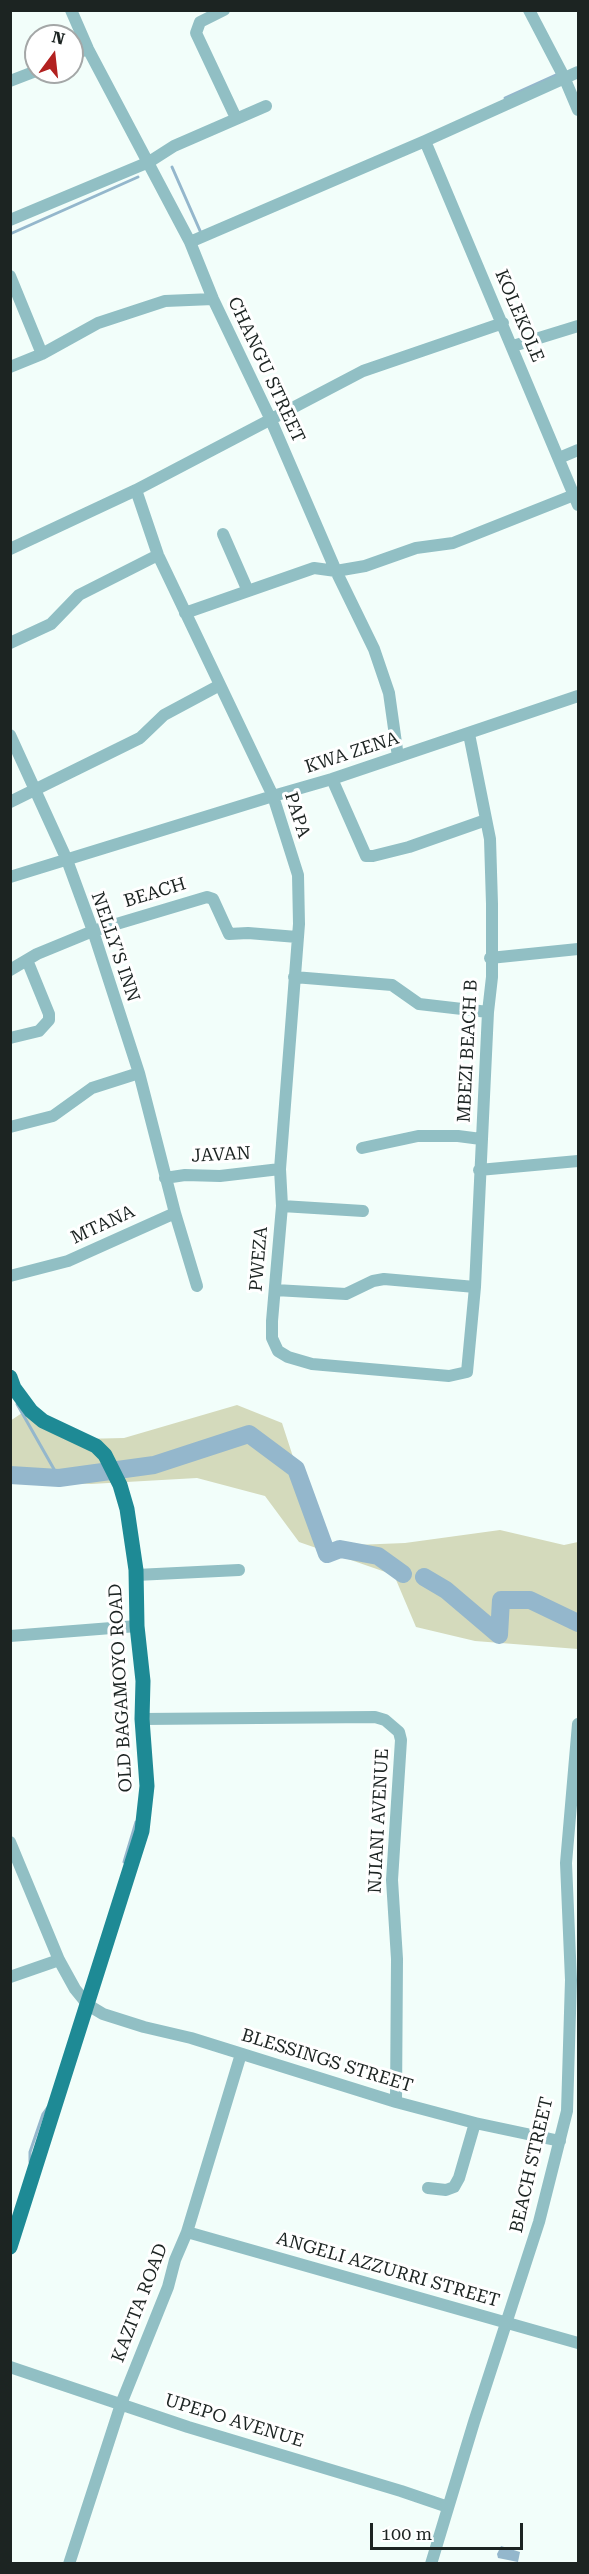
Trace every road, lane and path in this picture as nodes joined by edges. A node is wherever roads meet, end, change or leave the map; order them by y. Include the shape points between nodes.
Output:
1 (71, 10) edge
2 (529, 10) edge
3 (216, 12) edge
4 (88, 49) junction
5 (84, 50) edge
6 (579, 72) edge
7 (564, 77) junction
8 (267, 106) dead end
9 (579, 110) edge
10 (236, 118) junction
11 (425, 141) junction
12 (149, 162) junction
13 (10, 220) edge
14 (190, 242) junction
15 (10, 276) edge
16 (213, 299) junction
17 (502, 323) junction
18 (579, 326) edge
19 (513, 346) junction
20 (42, 354) junction
21 (10, 367) edge
22 (270, 418) junction
23 (579, 450) edge
24 (559, 458) junction
25 (136, 490) junction
26 (576, 500) edge
27 (223, 534) dead end
28 (10, 549) edge
29 (158, 555) junction
30 (336, 571) junction
31 (248, 591) junction
32 (185, 613) junction
33 (10, 643) edge
34 (220, 685) junction
35 (579, 696) edge
36 (469, 734) junction
37 (11, 737) edge
38 (398, 757) junction
39 (332, 779) junction
40 (35, 791) junction
41 (273, 796) junction
42 (10, 802) edge
43 (486, 820) junction
44 (66, 860) junction
45 (10, 878) edge
46 (93, 931) junction
47 (297, 937) junction
48 (579, 949) edge
49 (490, 957) junction
50 (27, 960) junction
51 (10, 970) edge
52 (294, 977) junction
53 (488, 1012) junction
54 (10, 1038) edge
55 (139, 1072) junction
56 (10, 1127) edge
57 (481, 1139) junction
58 (362, 1148) dead end
59 (579, 1161) edge
60 (280, 1169) junction
61 (479, 1170) junction
62 (165, 1178) junction
63 (282, 1206) junction
64 (363, 1211) dead end
65 (175, 1213) junction
66 (10, 1276) edge
67 (197, 1286) dead end
68 (475, 1287) junction
69 (274, 1290) junction
70 (467, 1372) joint
71 (10, 1377) edge
72 (239, 1570) dead end
73 (136, 1575) junction
74 (137, 1626) junction
75 (10, 1636) edge
76 (142, 1719) junction
77 (579, 1724) edge
78 (10, 1842) edge
79 (59, 1960) junction
80 (10, 1977) edge
81 (88, 2005) junction
82 (241, 2054) junction
83 (396, 2102) junction
84 (475, 2123) junction
85 (560, 2141) junction
86 (428, 2188) dead end
87 (187, 2232) junction
88 (10, 2247) edge
89 (507, 2323) junction
90 (579, 2343) edge
91 (10, 2367) edge
92 (121, 2404) junction
93 (448, 2507) junction
94 (69, 2564) edge
95 (431, 2564) edge

1 - 4 street, CHANGU STREET
2 - 7 street
3 - 10 street via 200,22 196,33
4 - 5 street
4 - 12 street, CHANGU STREET
6 - 7 street
7 - 9 street
7 - 11 street
8 - 10 street
10 - 12 street
11 - 14 street
11 - 17 street, KOLEKOLE
12 - 13 street
12 - 14 street, CHANGU STREET
14 - 16 street, CHANGU STREET
15 - 20 street
16 - 20 street via 165,300 98,323
16 - 22 street, CHANGU STREET
17 - 19 street, KOLEKOLE
17 - 22 street via 363,371
18 - 19 street
19 - 24 street, KOLEKOLE
20 - 21 street
22 - 25 street
22 - 30 street, CHANGU STREET
23 - 24 street
24 - 26 street, KOLEKOLE
25 - 28 street
25 - 29 street, PAPA
26 - 30 street via 453,543 416,548 365,566
27 - 31 street
29 - 32 street, PAPA
29 - 33 street via 80,595 51,624
30 - 31 street via 314,568
30 - 38 street, CHANGU STREET via 374,649 389,693
31 - 32 street
32 - 34 street, PAPA
34 - 40 street via 164,714 140,738
34 - 41 street, PAPA
35 - 36 street, KWA ZENA
36 - 38 street, KWA ZENA
36 - 43 street, MBEZI BEACH B
37 - 40 street, NELLY'S INN
38 - 39 street, KWA ZENA
39 - 41 street, KWA ZENA
39 - 43 street via 366,856 409,847
40 - 42 street
40 - 44 street, NELLY'S INN
41 - 44 street, KWA ZENA
41 - 47 street, PAPA via 297,875
43 - 49 street, MBEZI BEACH B via 491,873
44 - 45 street
44 - 46 street, NELLY'S INN
46 - 47 street, BEACH via 207,897 213,899 229,934
46 - 50 street, BEACH
46 - 55 street, NELLY'S INN
47 - 52 street, PAPA
48 - 49 street
49 - 53 street, MBEZI BEACH B
50 - 51 street, BEACH
50 - 54 street via 49,1020 39,1031
52 - 53 street via 392,985 419,1004
52 - 60 street, PWEZA
53 - 57 street, MBEZI BEACH B
55 - 56 street via 92,1088 53,1116
55 - 62 street, NELLY'S INN
57 - 58 street via 418,1136
57 - 61 street, MBEZI BEACH B
59 - 61 street
60 - 62 street, JAVAN
60 - 63 street, PWEZA
61 - 68 street, MBEZI BEACH B
62 - 65 street
63 - 64 street
63 - 69 street, PWEZA
65 - 66 street, MTANA via 68,1261
65 - 67 street
68 - 69 street via 384,1279 346,1294
68 - 70 street, MBEZI BEACH B
69 - 70 street, PWEZA via 272,1338 278,1351 288,1357 312,1364 449,1376
71 - 73 main road, OLD BAGAMOYO ROAD via 31,1411 43,1421 96,1446 105,1455 127,1509
72 - 73 street
73 - 74 main road, OLD BAGAMOYO ROAD
74 - 75 street
74 - 76 main road, OLD BAGAMOYO ROAD
76 - 81 main road, OLD BAGAMOYO ROAD via 147,1786 142,1831
76 - 83 street, NJIANI AVENUE via 375,1717 399,1732 392,1880 397,1959
77 - 85 street, BEACH STREET via 567,1840 571,2011 567,2111
78 - 79 street
79 - 80 street
79 - 81 street
81 - 82 street, BLESSINGS STREET via 113,2018
81 - 88 main road, OLD BAGAMOYO ROAD
82 - 83 street, BLESSINGS STREET
82 - 87 street, KAZITA ROAD
83 - 84 street, BLESSINGS STREET
84 - 85 street, BLESSINGS STREET
84 - 86 street via 454,2187
85 - 89 street, BEACH STREET
87 - 89 street, ANGELI AZZURRI STREET
87 - 92 street, KAZITA ROAD
89 - 90 street, ANGELI AZZURRI STREET
89 - 93 street, BEACH STREET
91 - 92 street, UPEPO AVENUE
92 - 93 street, UPEPO AVENUE
92 - 94 street, KAZITA ROAD
93 - 95 street, BEACH STREET

